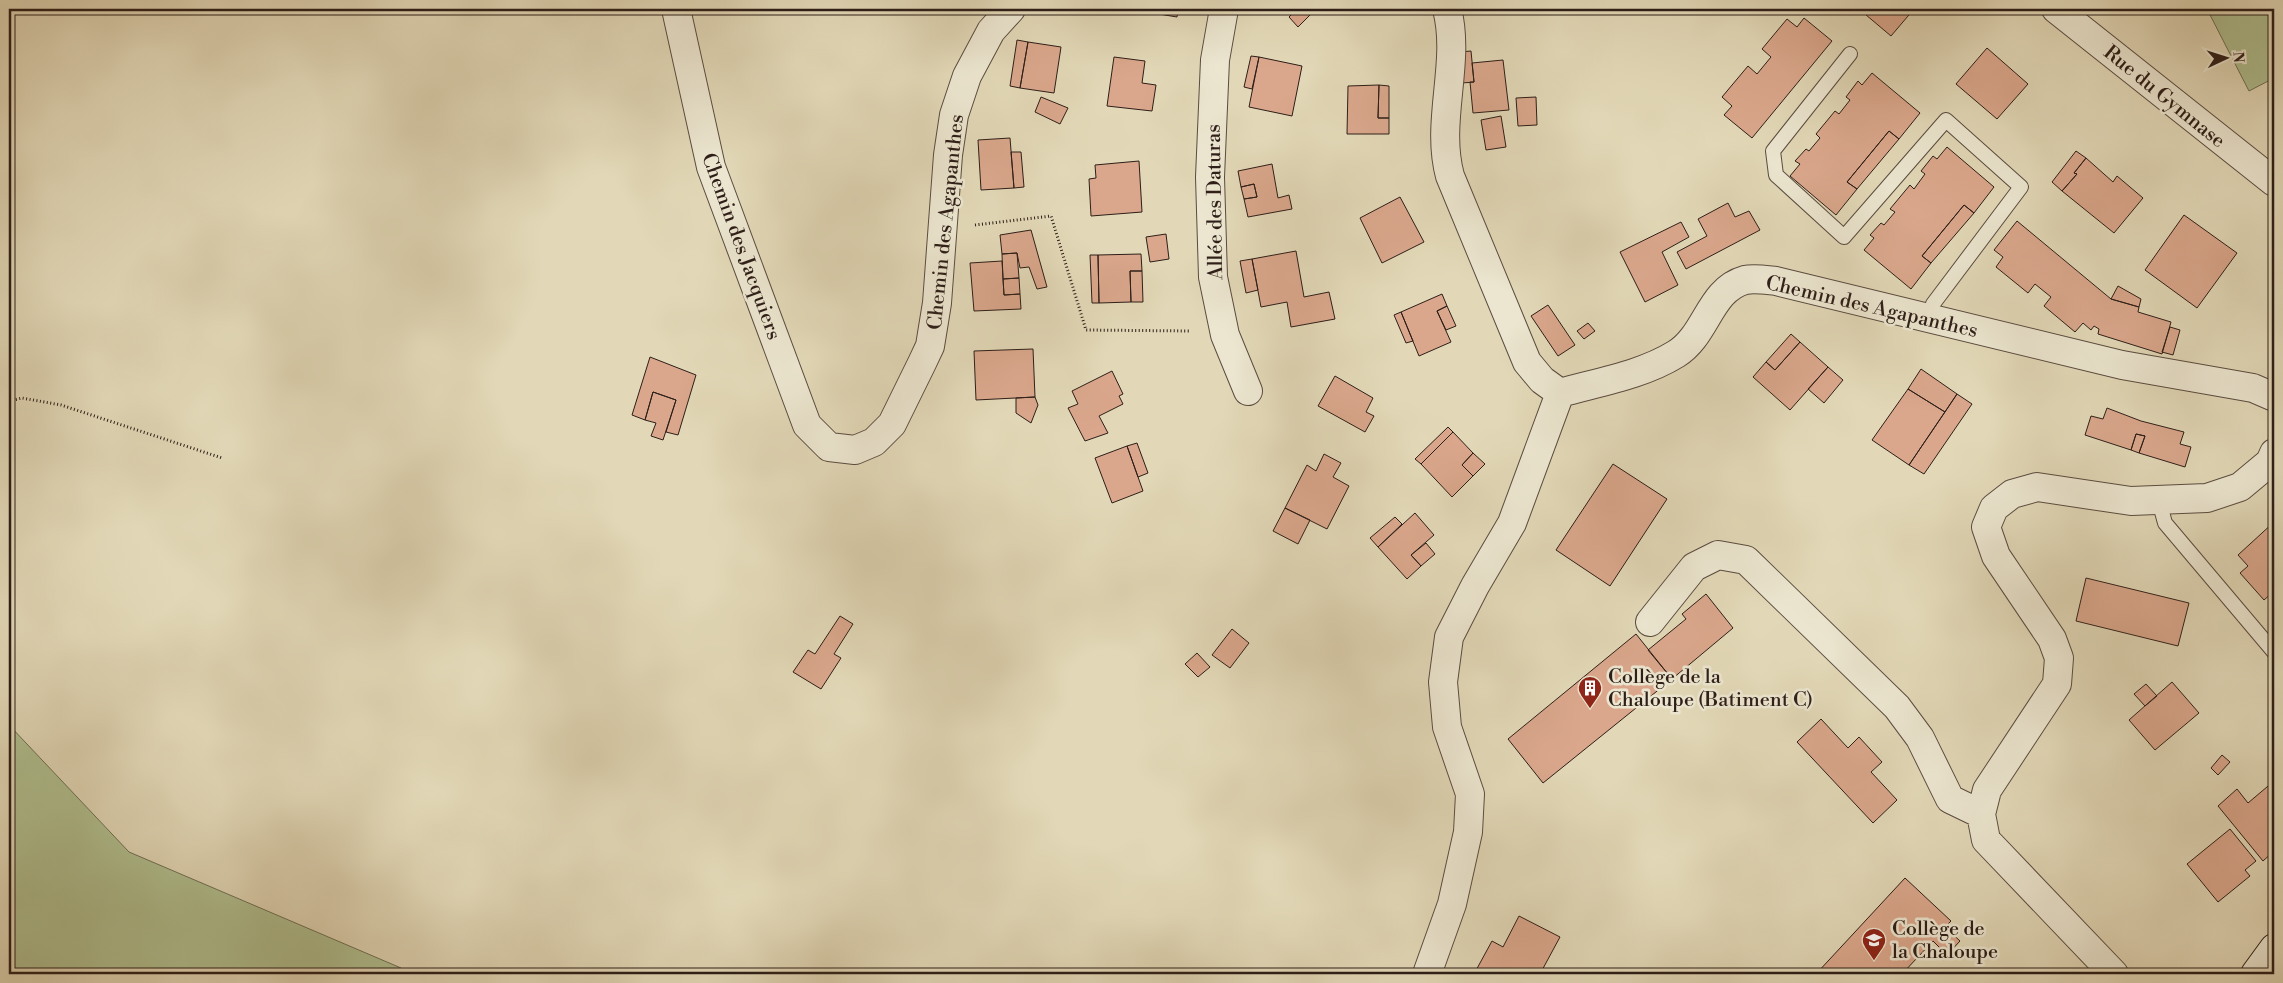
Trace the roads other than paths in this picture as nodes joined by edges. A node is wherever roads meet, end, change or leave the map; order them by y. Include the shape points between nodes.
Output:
1 (676, 9) edge
2 (1011, 9) edge
3 (1224, 9) edge
4 (1447, 9) edge
5 (2056, 9) edge
6 (1850, 54) dead end
7 (2274, 182) edge
8 (1928, 318) junction
9 (1248, 391) dead end
10 (1560, 393) junction
11 (2274, 397) edge
12 (854, 450) joint
13 (2274, 453) edge
14 (2159, 502) junction
15 (1650, 622) dead end
16 (2274, 652) edge
17 (1981, 814) junction
18 (2274, 948) edge
19 (1427, 974) edge
20 (2114, 974) edge
21 (2254, 974) edge

1 - 12 street, Chemin des Jacquiers via 712,168 807,425 829,447
2 - 12 street, Chemin des Agapanthes via 991,31 967,76 954,115 937,303 930,346 892,424 874,442
3 - 9 street, Allée des Daturas via 1215,60 1210,177 1213,277 1225,336
4 - 10 street via 1451,50 1445,158 1450,176 1527,362 1542,380
5 - 7 street, Rue du Gymnase
6 - 8 lane via 1773,151 1776,176 1844,237 1946,120 2021,187 1933,304
8 - 10 street, Chemin des Agapanthes via 1776,281 1747,279 1728,287 1714,304 1696,337 1679,352 1658,364 1629,374
8 - 11 street, Chemin des Agapanthes via 2122,365 2253,388
10 - 19 street via 1512,524 1449,637 1443,682 1445,709 1447,727 1470,794 1468,832 1452,904
13 - 14 street via 2270,462 2240,487 2207,498
14 - 16 lane via 2165,523
14 - 17 street via 2037,487 2012,494 1994,508 1986,527 1996,556 2052,639 2059,658 2057,684 1987,790
15 - 17 street via 1694,567 1718,555 1746,560 1897,707 1920,738 1950,799
17 - 20 street via 1986,840
18 - 21 street

